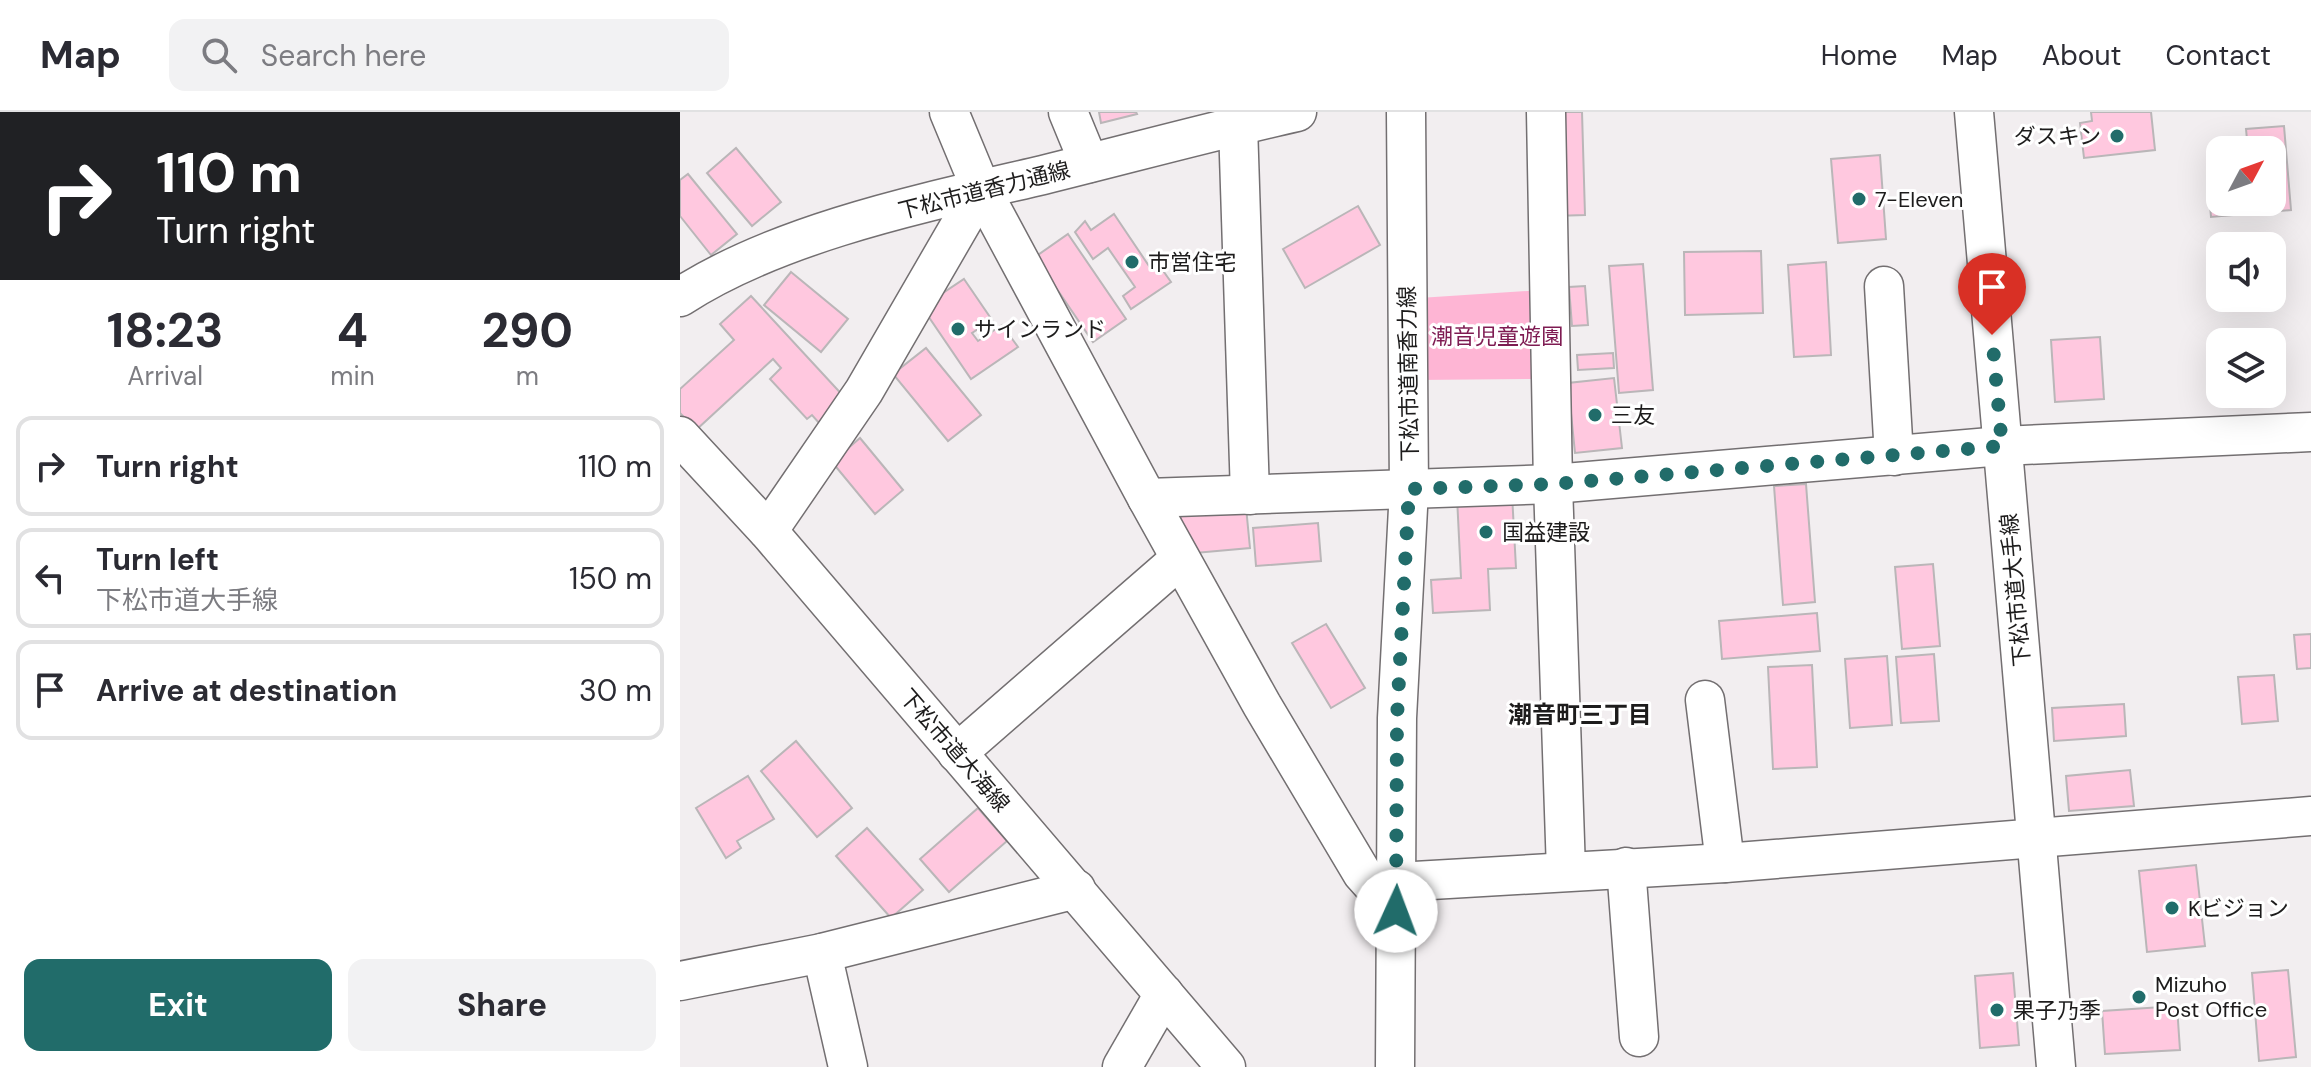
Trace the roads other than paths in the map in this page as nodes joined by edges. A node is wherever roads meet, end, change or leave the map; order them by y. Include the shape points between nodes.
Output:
1 (949, 112) edge
2 (1068, 112) edge
3 (1406, 112) edge
4 (1546, 112) edge
5 (1974, 112) edge
6 (1268, 117) edge
7 (1089, 163) junction
8 (981, 189) junction
9 (1884, 286) dead end
10 (680, 297) edge
11 (2311, 432) edge
12 (680, 436) edge
13 (2002, 446) junction
14 (1894, 456) junction
15 (1553, 484) junction
16 (1409, 489) junction
17 (1250, 495) junction
18 (1147, 498) junction
19 (768, 531) junction
20 (1180, 559) junction
21 (1705, 700) dead end
22 (957, 753) junction
23 (2311, 816) edge
24 (2037, 838) junction
25 (1725, 863) junction
26 (1626, 867) junction
27 (1566, 871) junction
28 (1076, 889) junction
29 (1397, 896) junction
30 (822, 953) junction
31 (680, 981) edge
32 (1164, 994) junction
33 (1639, 1037) dead end
34 (848, 1067) edge
35 (1122, 1067) edge
36 (1226, 1067) edge
37 (1395, 1067) edge
38 (2056, 1067) edge

1 - 8 street
2 - 7 street
3 - 16 street, 下松市道南香力線
4 - 15 street
5 - 13 street, 下松市道大手線
6 - 7 street, 下松市道香力通線
6 - 17 street
7 - 8 street, 下松市道香力通線
8 - 10 street, 下松市道香力通線 via 840,227 741,263
8 - 18 street
8 - 19 street via 864,391
9 - 14 street
11 - 13 street
12 - 19 street, 下松市道大海線
13 - 14 street
13 - 24 street, 下松市道大手線
14 - 15 street
15 - 16 street
15 - 27 street
16 - 17 street
16 - 29 street, 下松市道南香力線 via 1397,718
17 - 18 street
18 - 20 street
19 - 22 street, 下松市道大海線
20 - 22 street
20 - 29 street via 1362,873
21 - 25 street
22 - 28 street, 下松市道大海線
23 - 24 street
24 - 25 street
24 - 38 street, 下松市道大手線
25 - 26 street
26 - 27 street
26 - 33 street
27 - 29 street
28 - 30 street
28 - 32 street, 下松市道大海線
29 - 37 street, 下松市道南香力線
30 - 31 street
30 - 34 street
32 - 35 street
32 - 36 street, 下松市道大海線

